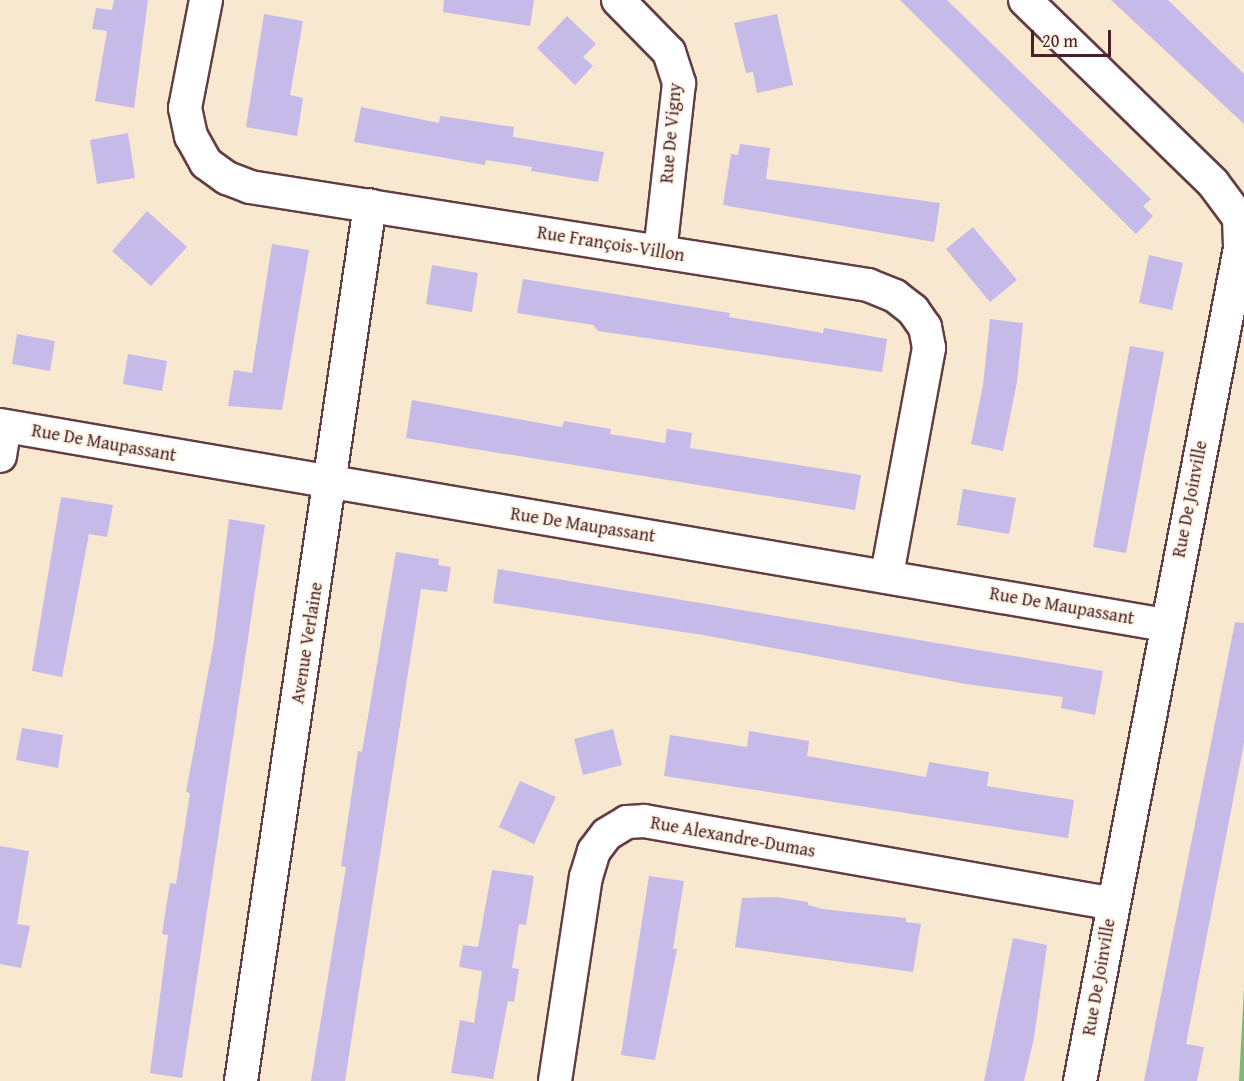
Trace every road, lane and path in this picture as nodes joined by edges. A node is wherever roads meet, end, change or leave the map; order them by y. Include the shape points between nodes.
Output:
1 (206, 0) edge
2 (618, 0) edge
3 (1025, 0) edge
4 (370, 205) junction
5 (660, 252) junction
6 (2, 436) edge
7 (331, 483) junction
8 (887, 575) junction
9 (1165, 625) junction
10 (1113, 904) junction
11 (241, 1081) edge
12 (555, 1081) edge
13 (1080, 1081) edge

1 - 4 street, Rue François-Villon via 185,108 191,136 207,163 227,178 250,187
2 - 5 street, Rue De Vigny via 669,52 679,83
3 - 9 street, Rue De Joinville via 1213,183 1239,218 1240,249
4 - 5 street, Rue François-Villon
4 - 7 street, Avenue Verlaine
5 - 8 street, Rue François-Villon via 868,285 895,296 925,327 929,348
6 - 7 street, Rue De Maupassant
7 - 8 street, Rue De Maupassant
7 - 11 street, Avenue Verlaine
8 - 9 street, Rue De Maupassant
9 - 10 street, Rue De Joinville
10 - 12 street, Rue Alexandre-Dumas via 644,821 627,822 607,834 594,851 586,878
10 - 13 street, Rue De Joinville

